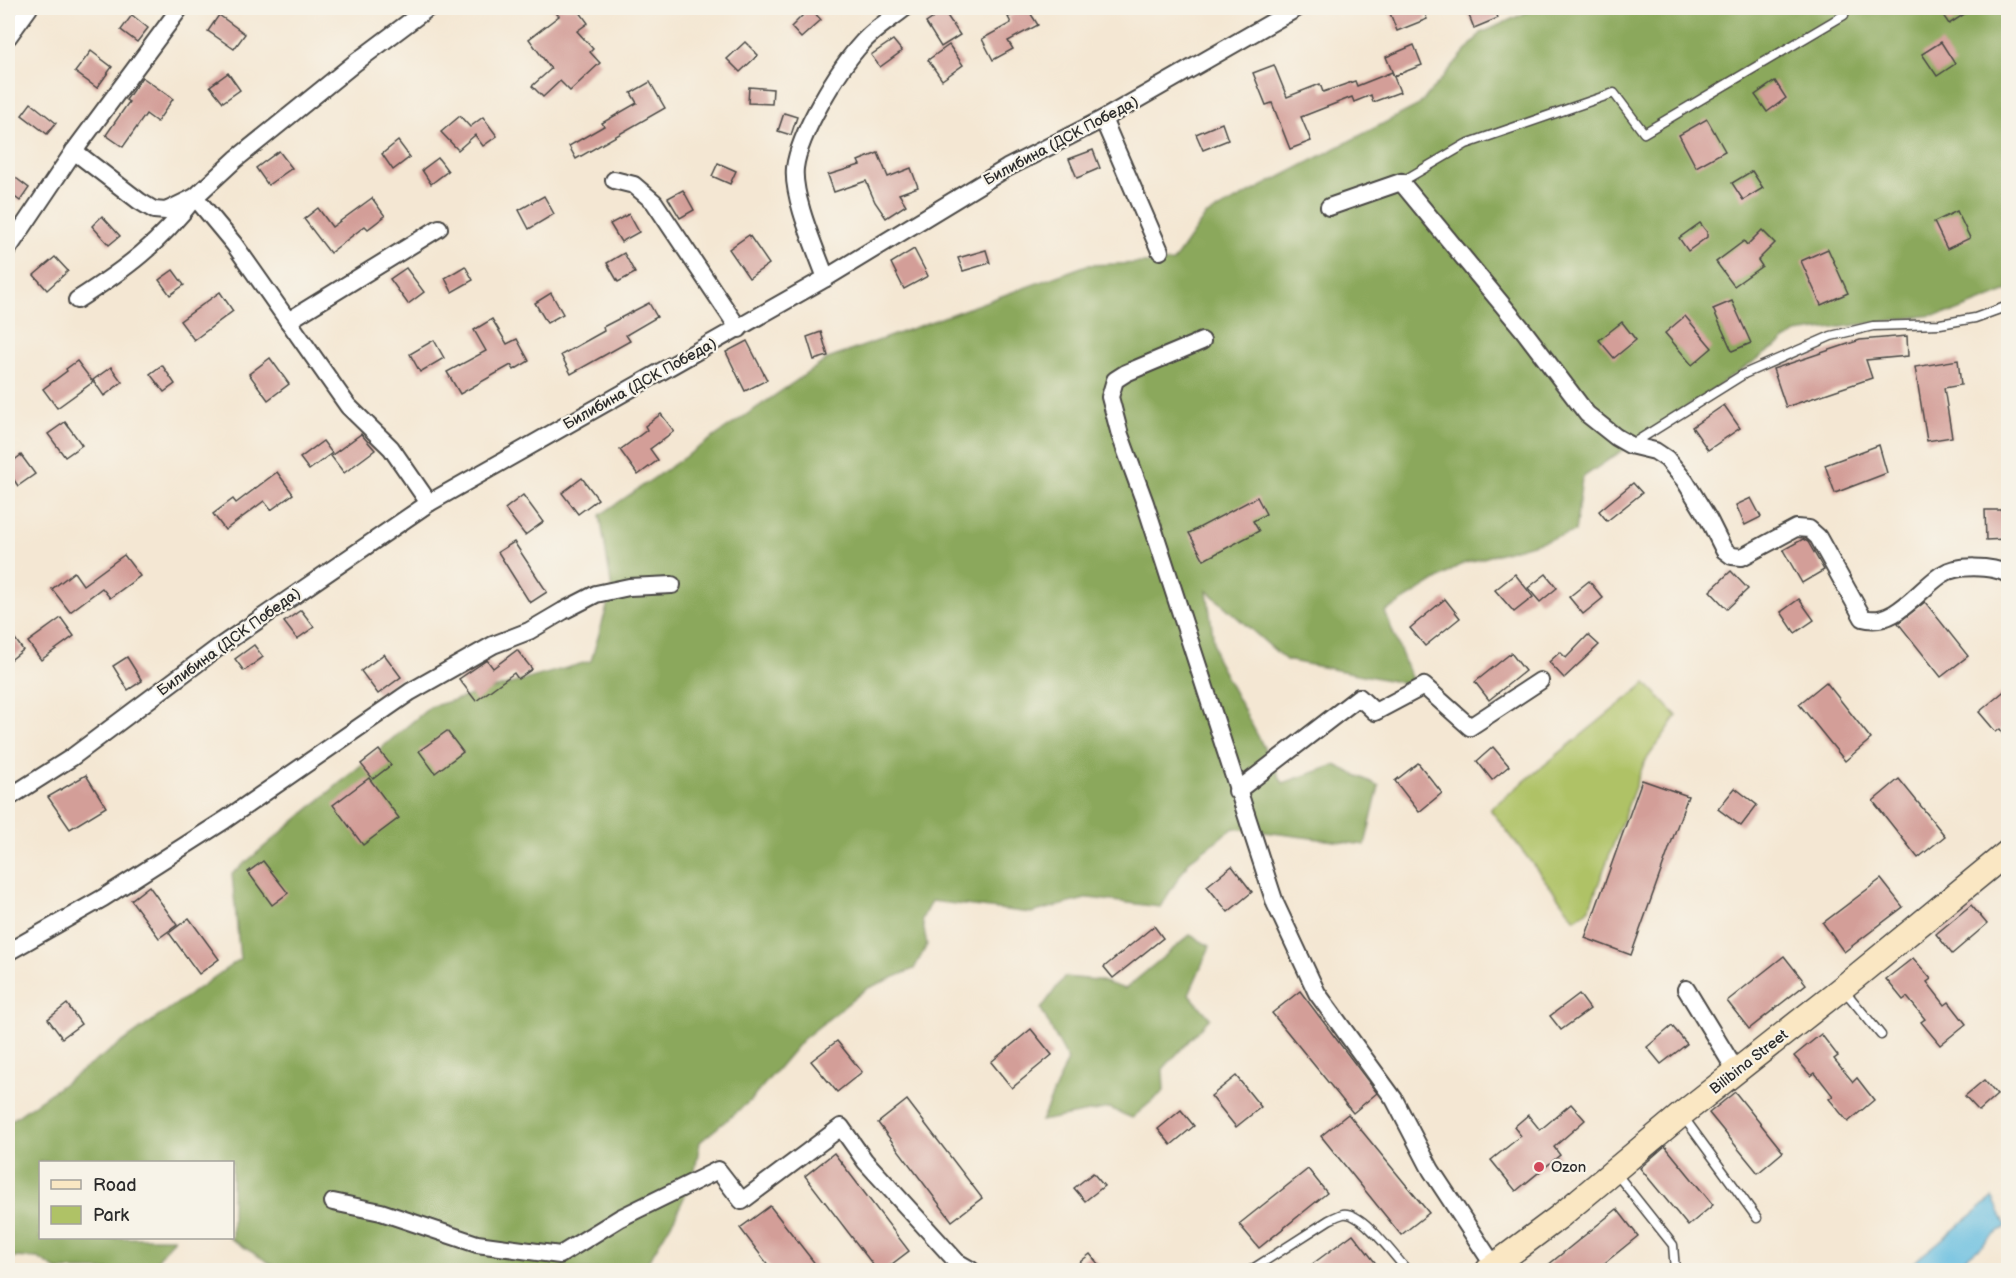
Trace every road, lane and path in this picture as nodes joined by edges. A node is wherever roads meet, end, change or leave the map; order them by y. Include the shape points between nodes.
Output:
1 (29, 8) edge
2 (180, 8) edge
3 (428, 8) edge
4 (905, 8) edge
5 (1297, 8) edge
6 (1844, 15) dead end
7 (8, 37) edge
8 (1103, 119) junction
9 (74, 152) junction
10 (614, 180) dead end
11 (1401, 182) junction
12 (195, 197) junction
13 (1329, 207) dead end
14 (440, 228) dead end
15 (8, 249) edge
16 (1160, 251) dead end
17 (826, 279) junction
18 (77, 300) dead end
19 (2008, 306) edge
20 (288, 321) junction
21 (739, 329) junction
22 (1202, 341) dead end
23 (1630, 445) junction
24 (429, 503) junction
25 (2008, 574) edge
26 (672, 585) dead end
27 (1540, 681) dead end
28 (1237, 791) junction
29 (8, 798) edge
30 (2008, 852) edge
31 (8, 952) edge
32 (1842, 988) junction
33 (1686, 989) dead end
34 (1881, 1035) dead end
35 (1737, 1071) junction
36 (1682, 1114) junction
37 (1615, 1172) junction
38 (333, 1202) dead end
39 (1757, 1218) dead end
40 (960, 1266) edge
41 (1493, 1269) edge
42 (1251, 1270) edge
43 (1407, 1270) edge
44 (1675, 1270) edge

1 - 7 street
2 - 9 street
3 - 12 street via 236,159
4 - 17 street via 863,42 827,92 806,133 795,168 799,199
5 - 8 street, Билибина (ДСК Победа)
6 - 11 lane via 1644,133 1614,93 1466,144
8 - 16 street
8 - 17 street, Билибина (ДСК Победа) via 1007,168
9 - 12 street via 154,210 166,211
9 - 15 street
10 - 21 street via 634,185 654,202
11 - 13 street
11 - 23 street via 1587,414
12 - 18 street via 148,250
12 - 20 street
14 - 20 street
17 - 21 street, Билибина (ДСК Победа)
19 - 23 lane via 1975,318 1940,324 1873,326 1831,336 1744,374
20 - 24 street via 348,406 391,448
21 - 24 street, Билибина (ДСК Победа)
22 - 28 street via 1115,380 1110,397
23 - 25 street via 1667,459 1685,481 1724,550 1732,556 1742,557 1796,528 1809,529 1818,537 1863,618 1875,622 1889,617 1943,573 1971,567 1997,568
24 - 29 street, Билибина (ДСК Победа) via 219,647 71,758
26 - 31 street via 629,587 596,594 529,631 493,645 411,692 103,898
27 - 28 street via 1470,727 1424,686 1375,712 1359,697
28 - 41 street via 1275,903 1317,993 1394,1099 1431,1170
30 - 32 main road, Bilibina Street
32 - 34 lane
32 - 35 main road, Bilibina Street
33 - 35 street
35 - 36 main road, Bilibina Street
36 - 37 main road, Bilibina Street
36 - 39 lane
37 - 41 main road, Bilibina Street
37 - 44 lane via 1672,1245
38 - 40 street via 381,1212 477,1244 560,1255 620,1218 718,1170 742,1201 841,1127 865,1161
42 - 43 lane via 1343,1214 1354,1215 1364,1223

